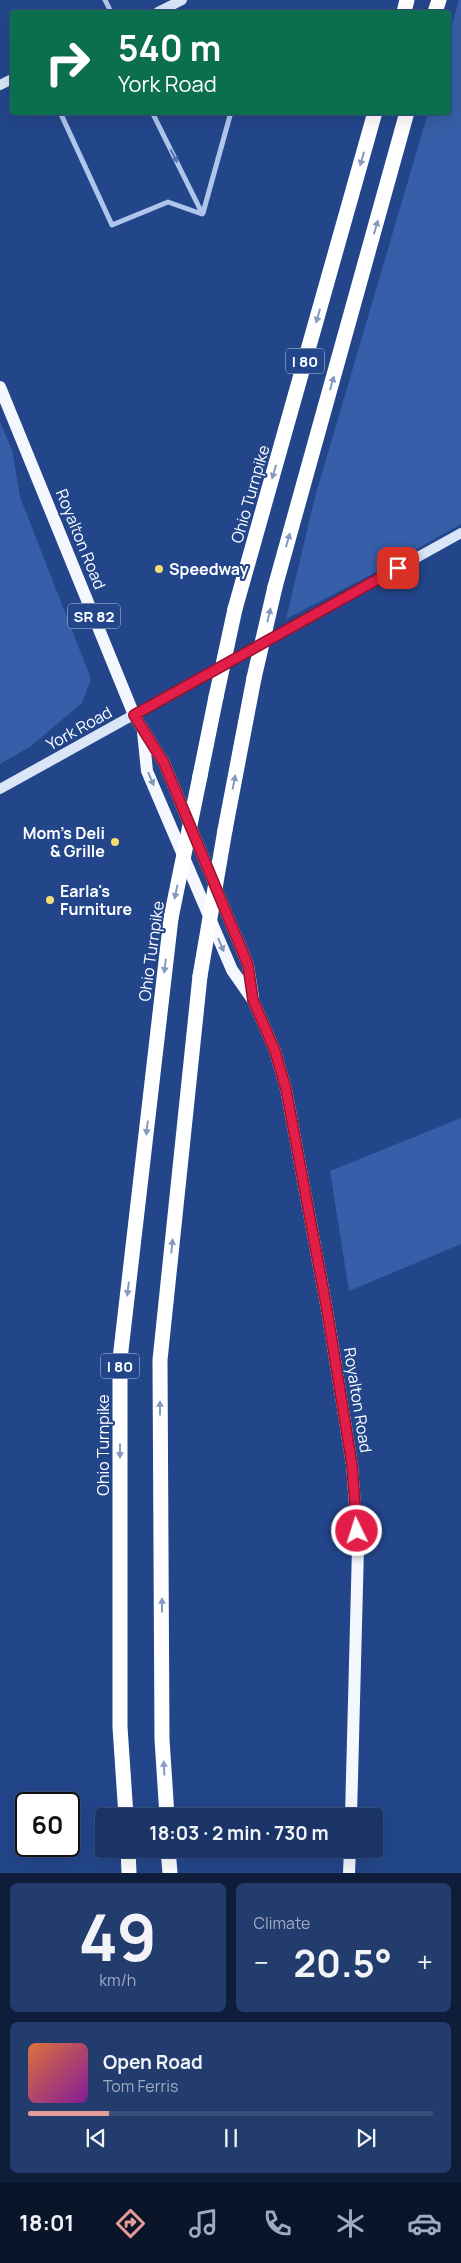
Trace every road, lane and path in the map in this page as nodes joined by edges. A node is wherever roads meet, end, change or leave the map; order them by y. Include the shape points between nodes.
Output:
1 (182, 0) edge
2 (162, 10) edge
3 (61, 115) edge
4 (153, 115) edge
5 (230, 115) edge
6 (374, 115) edge
7 (406, 115) edge
8 (202, 214) junction
9 (0, 387) edge
10 (461, 533) edge
11 (134, 715) junction
12 (143, 732) junction
13 (0, 789) edge
14 (253, 1000) junction
15 (125, 1808) edge
16 (166, 1808) edge
17 (351, 1808) edge
18 (129, 1858) edge
19 (169, 1858) edge
20 (350, 1858) edge
21 (130, 1873) edge
22 (170, 1873) edge
23 (349, 1873) edge

1 - 2 street
3 - 8 street via 112,225 168,202
4 -> 8 street
5 - 8 street
6 -> 15 highway, Ohio Turnpike / I 80, bridge via 235,609 171,918 120,1359 120,1728
16 -> 7 highway, I 80, bridge via 162,1739 160,1360 200,976 254,678 275,587
9 - 11 main road, Royalton Road / SR 82
10 - 11 street, York Road
11 - 12 main road, Royalton Road / SR 82
11 - 13 street, York Road
12 - 14 main road, Royalton Road / SR 82 via 164,763 235,933 248,965
12 -> 14 main road, Royalton Road / SR 82 via 147,771 232,970
14 - 17 main road, Royalton Road / SR 82 via 275,1051 286,1089 352,1465 358,1548
18 - 21 highway
19 - 22 highway
20 - 23 main road

